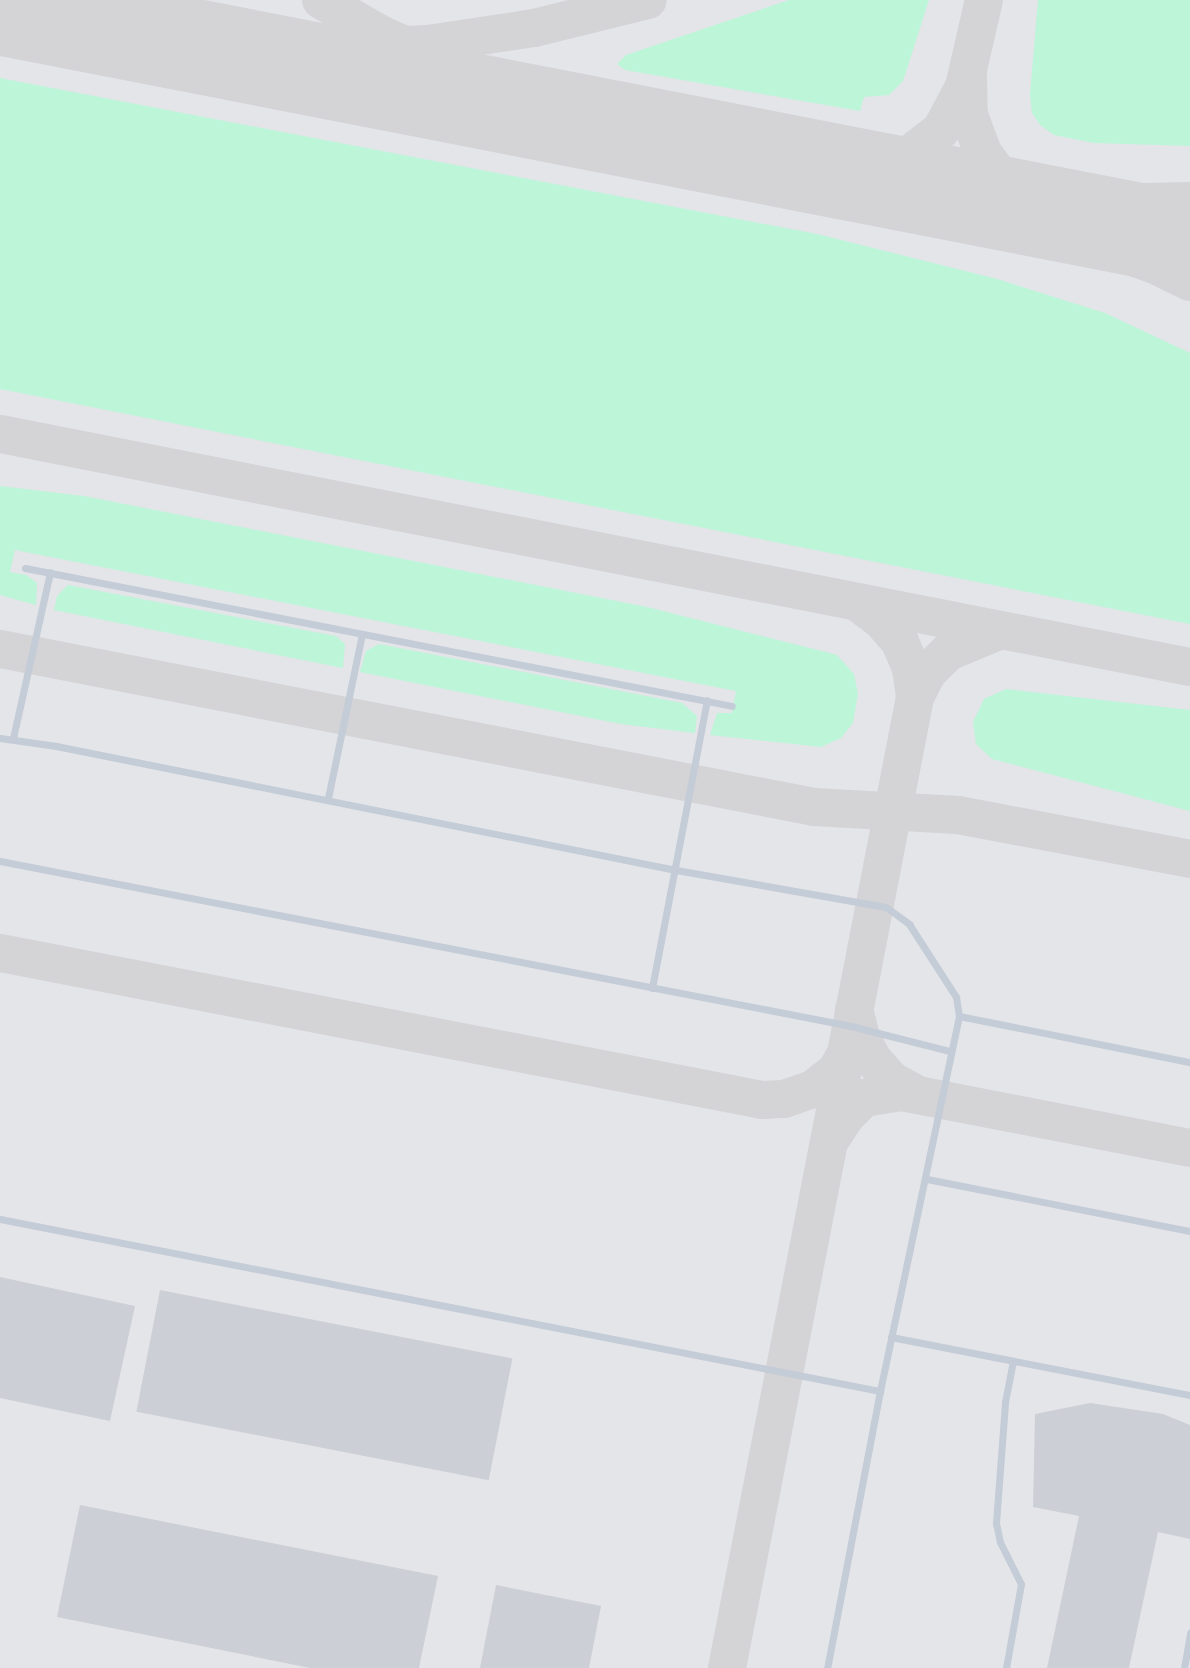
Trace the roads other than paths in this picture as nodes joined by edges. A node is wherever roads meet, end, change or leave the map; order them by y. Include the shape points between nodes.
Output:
1 (25, 568) dead end
2 (50, 572) junction
3 (362, 634) junction
4 (707, 700) junction
5 (732, 706) dead end
6 (0, 738) edge
7 (13, 738) junction
8 (328, 798) junction
9 (0, 861) edge
10 (676, 870) junction
11 (652, 988) junction
12 (959, 1016) junction
13 (950, 1051) junction
14 (1190, 1062) edge
15 (927, 1179) junction
16 (0, 1219) edge
17 (1190, 1231) edge
18 (891, 1337) junction
19 (1013, 1361) junction
20 (880, 1391) junction
21 (1190, 1395) edge
22 (1190, 1633) edge
23 (827, 1668) edge
24 (1006, 1668) edge
25 (1184, 1668) edge

1 - 2 lane
2 - 3 lane
2 - 7 lane
3 - 4 lane
3 - 8 lane
4 - 5 lane
4 - 10 lane
6 - 7 lane
7 - 8 lane
8 - 10 lane
9 - 11 lane
10 - 11 lane
10 - 12 lane via 894,910 909,924 956,997
11 - 13 lane
12 - 13 lane
12 - 14 lane
13 - 15 lane
15 - 17 lane
15 - 18 lane
16 - 20 lane
18 - 19 lane
18 - 20 lane
19 - 21 lane
19 - 24 lane via 996,1523 1021,1584
20 - 23 lane
22 - 25 lane

